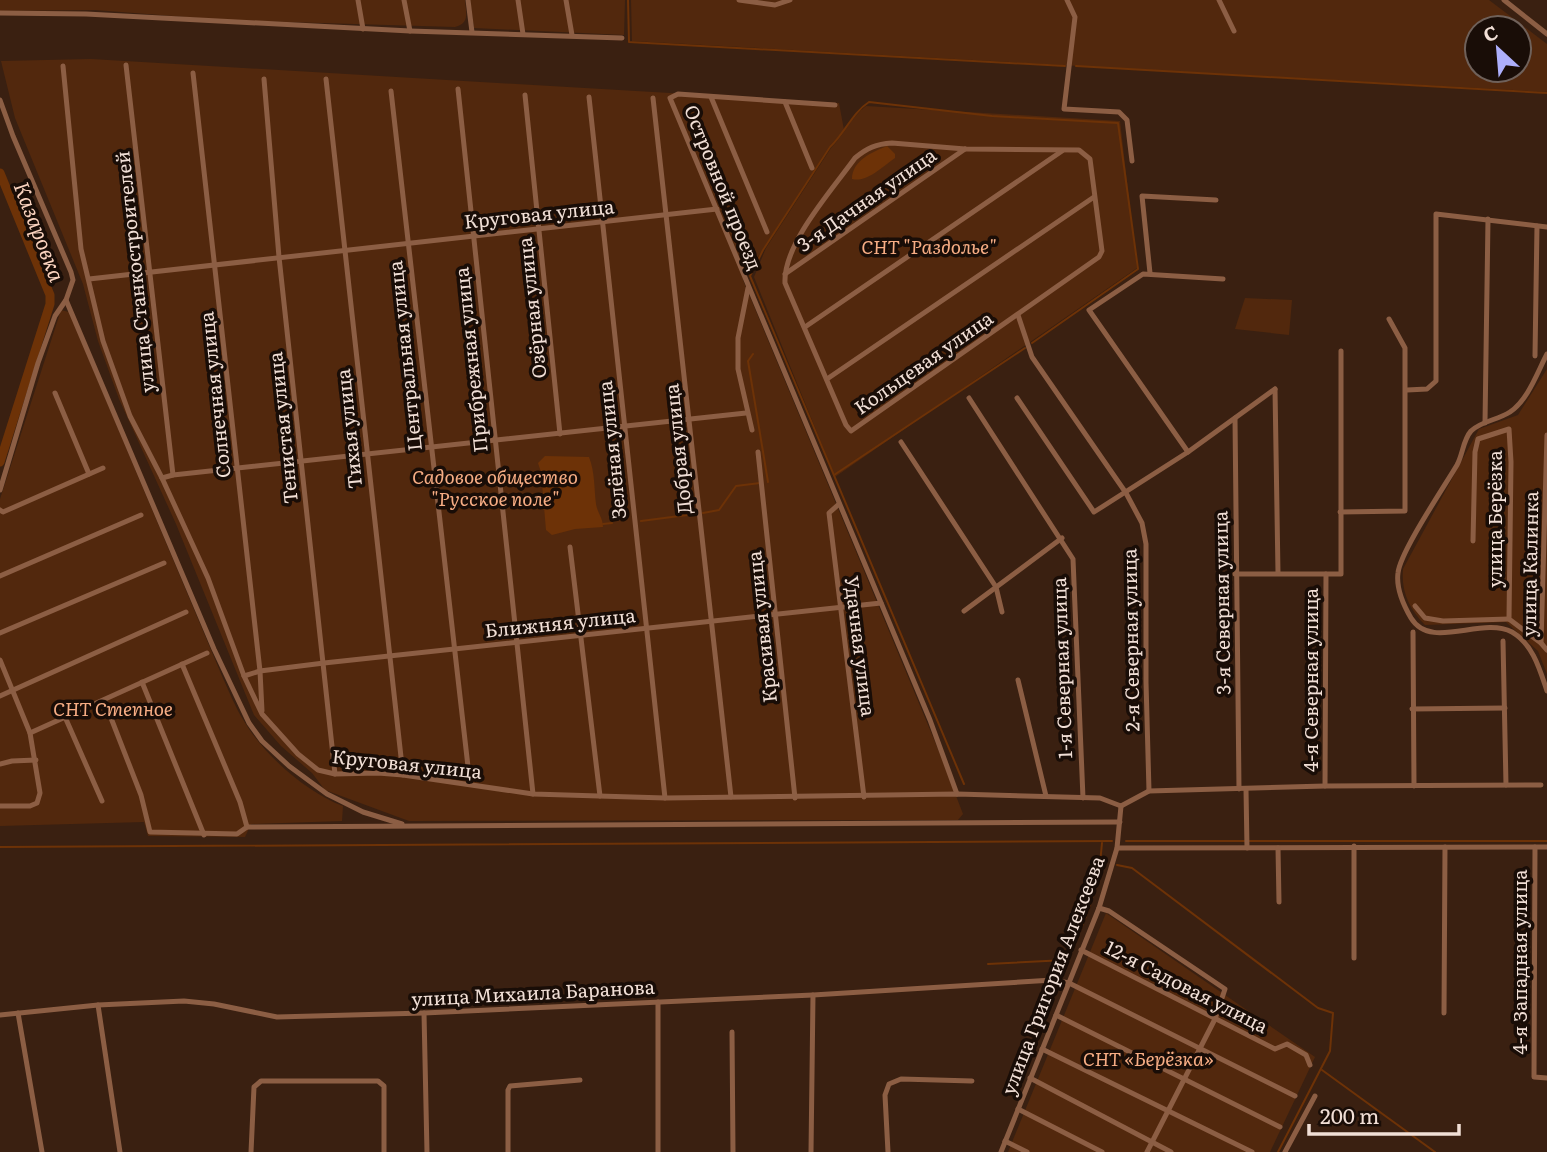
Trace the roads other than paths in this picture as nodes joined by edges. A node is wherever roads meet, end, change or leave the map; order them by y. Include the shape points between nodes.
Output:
1 (358, 0) edge
2 (404, 0) edge
3 (468, 0) edge
4 (518, 0) edge
5 (566, 0) edge
6 (739, 0) edge
7 (790, 0) edge
8 (1067, 0) edge
9 (1219, 0) edge
10 (1504, 0) edge
11 (0, 13) edge
12 (363, 29) junction
13 (1234, 31) dead end
14 (410, 32) junction
15 (472, 32) junction
16 (523, 34) junction
17 (1547, 34) edge
18 (572, 35) junction
19 (622, 38) dead end
20 (127, 65) dead end
21 (63, 66) dead end
22 (193, 74) dead end
23 (264, 79) dead end
24 (326, 79) dead end
25 (458, 89) dead end
26 (391, 91) dead end
27 (525, 95) dead end
28 (589, 97) dead end
29 (711, 97) junction
30 (653, 98) dead end
31 (0, 100) edge
32 (785, 102) junction
33 (835, 105) dead end
34 (965, 149) junction
35 (1063, 150) junction
36 (1132, 161) dead end
37 (811, 168) dead end
38 (1094, 197) junction
39 (1216, 200) dead end
40 (717, 209) junction
41 (667, 215) junction
42 (1488, 219) junction
43 (602, 222) junction
44 (1537, 226) junction
45 (1547, 227) edge
46 (538, 229) junction
47 (766, 232) dead end
48 (473, 236) junction
49 (408, 243) junction
50 (344, 251) junction
51 (279, 257) junction
52 (216, 264) junction
53 (150, 272) junction
54 (1150, 273) junction
55 (785, 274) junction
56 (89, 279) junction
57 (1223, 279) dead end
58 (748, 288) junction
59 (66, 300) junction
60 (1018, 315) junction
61 (1389, 318) dead end
62 (804, 327) junction
63 (1341, 351) dead end
64 (1547, 354) edge
65 (1535, 356) dead end
66 (827, 379) junction
67 (1406, 390) junction
68 (55, 393) dead end
69 (969, 398) dead end
70 (1017, 398) dead end
71 (746, 413) junction
72 (1235, 418) junction
73 (690, 419) junction
74 (1485, 423) junction
75 (625, 427) junction
76 (752, 430) dead end
77 (560, 434) junction
78 (1547, 435) edge
79 (494, 442) junction
80 (901, 442) dead end
81 (430, 447) junction
82 (758, 452) dead end
83 (1188, 452) junction
84 (366, 454) junction
85 (302, 459) junction
86 (103, 468) dead end
87 (237, 468) junction
88 (89, 474) junction
89 (173, 475) junction
90 (162, 478) junction
91 (0, 490) edge
92 (1126, 493) junction
93 (839, 504) junction
94 (0, 510) edge
95 (1340, 512) junction
96 (141, 515) dead end
97 (1062, 538) junction
98 (1473, 541) dead end
99 (570, 547) dead end
100 (164, 563) dead end
101 (1278, 573) junction
102 (1235, 574) junction
103 (1326, 574) junction
104 (0, 576) edge
105 (996, 587) junction
106 (881, 603) junction
107 (1415, 606) dead end
108 (840, 607) junction
109 (964, 611) dead end
110 (186, 612) dead end
111 (1002, 612) dead end
112 (776, 614) junction
113 (1509, 619) junction
114 (710, 623) junction
115 (647, 628) junction
116 (1413, 632) dead end
117 (0, 633) edge
118 (583, 635) junction
119 (1503, 641) dead end
120 (515, 642) junction
121 (1541, 643) junction
122 (453, 650) junction
123 (1547, 650) edge
124 (207, 653) dead end
125 (388, 657) junction
126 (0, 660) edge
127 (324, 663) junction
128 (182, 664) junction
129 (260, 671) junction
130 (244, 676) junction
131 (1018, 680) dead end
132 (142, 682) junction
133 (13, 690) junction
134 (1547, 691) edge
135 (0, 696) edge
136 (104, 700) junction
137 (1505, 708) junction
138 (1412, 709) junction
139 (262, 714) junction
140 (65, 718) junction
141 (30, 733) junction
142 (36, 760) junction
143 (0, 764) edge
144 (335, 774) junction
145 (402, 775) junction
146 (470, 784) junction
147 (1506, 785) junction
148 (1541, 785) dead end
149 (1325, 786) junction
150 (1414, 786) junction
151 (1242, 789) junction
152 (1149, 791) junction
153 (533, 794) junction
154 (957, 794) junction
155 (600, 796) junction
156 (1046, 796) junction
157 (731, 797) junction
158 (864, 797) junction
159 (665, 798) junction
160 (795, 798) junction
161 (1083, 799) junction
162 (102, 801) dead end
163 (0, 806) edge
164 (1121, 806) junction
165 (1120, 822) junction
166 (404, 825) junction
167 (247, 827) junction
168 (204, 835) junction
169 (1354, 846) junction
170 (1445, 846) junction
171 (1535, 847) junction
172 (1547, 847) edge
173 (1117, 848) junction
174 (1247, 848) junction
175 (1278, 848) junction
176 (1279, 902) dead end
177 (1099, 908) junction
178 (1081, 950) junction
179 (1354, 958) dead end
180 (1069, 983) junction
181 (813, 995) junction
182 (658, 1002) junction
183 (98, 1005) junction
184 (18, 1013) junction
185 (424, 1013) junction
186 (1444, 1013) dead end
187 (1056, 1014) junction
188 (0, 1015) edge
189 (1215, 1019) junction
190 (732, 1032) dead end
191 (1042, 1049) junction
192 (1200, 1049) junction
193 (1310, 1065) dead end
194 (1030, 1077) junction
195 (1547, 1078) edge
196 (1184, 1079) junction
197 (580, 1080) dead end
198 (972, 1081) dead end
199 (1295, 1096) dead end
200 (1315, 1096) dead end
201 (1017, 1110) junction
202 (1168, 1110) junction
203 (1280, 1127) dead end
204 (1005, 1141) junction
205 (1152, 1143) junction
206 (42, 1152) edge
207 (120, 1152) edge
208 (251, 1152) edge
209 (384, 1152) edge
210 (427, 1152) edge
211 (508, 1152) edge
212 (658, 1152) edge
213 (733, 1152) edge
214 (811, 1152) edge
215 (888, 1152) edge
216 (1000, 1152) edge
217 (1027, 1152) edge
218 (1102, 1152) edge
219 (1147, 1152) edge
220 (1171, 1152) edge
221 (1252, 1152) edge
222 (1285, 1152) edge

1 - 12 street
2 - 14 street
3 - 15 street
4 - 16 street
5 - 18 street
6 - 7 street via 775,5
8 - 36 street via 1074,17 1064,109 1119,112 1127,120
9 - 13 street
10 - 17 street
11 - 12 street
12 - 14 street
14 - 15 street
15 - 16 street
16 - 18 street
18 - 19 street
20 - 53 street, улица Станкостроителей
21 - 56 street via 81,249
22 - 52 street, Солнечная улица
23 - 51 street, Тенистая улица
24 - 50 street, Тихая улица
25 - 48 street, Прибрежная улица
26 - 49 street, Центральная улица
27 - 46 street, Озёрная улица
28 - 43 street, Зелёная улица
29 - 32 street
29 - 40 street, Островной проезд via 678,94 670,98
29 - 47 street
30 - 41 street, Добрая улица
31 - 59 street via 71,272 73,281
32 - 33 street
32 - 37 street
34 - 35 street, Кольцевая улица
34 - 55 street, 3-я Дачная улица
34 - 55 street, Кольцевая улица via 892,143 866,149 802,233
35 - 38 street, Кольцевая улица via 1079,150 1090,159
35 - 62 street
38 - 60 street, Кольцевая улица via 1101,235 1099,257
38 - 66 street
39 - 54 street via 1142,196
40 - 41 street, Круговая улица
40 - 58 street, Островной проезд
41 - 43 street, Круговая улица
41 - 73 street, Добрая улица
42 - 44 street
42 - 67 street via 1436,214 1436,381 1427,389
42 - 74 street
43 - 46 street, Круговая улица
43 - 75 street, Зелёная улица
44 - 45 street
44 - 65 street
46 - 48 street, Круговая улица
46 - 77 street, Озёрная улица
48 - 49 street, Круговая улица
48 - 79 street, Прибрежная улица
49 - 50 street, Круговая улица
49 - 81 street, Центральная улица
50 - 51 street, Круговая улица
50 - 84 street, Тихая улица
51 - 52 street, Круговая улица
51 - 85 street, Тенистая улица
52 - 53 street, Круговая улица
52 - 87 street, Солнечная улица
53 - 56 street, Круговая улица
53 - 89 street, улица Станкостроителей
54 - 57 street
54 - 83 street via 1089,310
55 - 62 street, Кольцевая улица
56 - 90 street, Круговая улица via 103,341 130,416
58 - 71 street via 738,338
58 - 93 street
59 - 91 street via 55,316 38,363
59 - 166 street via 249,723 289,766 327,794
60 - 66 street, Кольцевая улица via 851,431
60 - 92 street, 2-я Северная улица via 1032,357
61 - 67 street via 1405,348
62 - 66 street, Кольцевая улица
63 - 95 street
64 - 74 street via 1518,405
67 - 95 street via 1405,511
68 - 88 street
69 - 97 street, 1-я Северная улица
70 - 92 street via 1094,512
71 - 73 street
71 - 76 street
72 - 83 street
72 - 101 street via 1275,389
72 - 102 street, 3-я Северная улица
73 - 75 street
73 - 114 street, Добрая улица
74 - 134 street via 1467,437 1460,460 1401,563 1398,585 1411,618 1428,633 1490,628 1511,632 1531,651
75 - 77 street
75 - 115 street, Зелёная улица
77 - 79 street
78 - 121 street, улица Калинка
79 - 81 street
79 - 120 street, Прибрежная улица
80 - 105 street
81 - 84 street
81 - 122 street, Центральная улица
82 - 112 street, Красивая улица
83 - 92 street
84 - 85 street
84 - 125 street, Тихая улица
85 - 87 street
85 - 127 street, Тенистая улица
86 - 88 street
87 - 89 street
87 - 129 street, Солнечная улица
88 - 94 street
89 - 90 street
90 - 130 street, Круговая улица via 208,578
92 - 152 street, 2-я Северная улица via 1142,523 1146,544
93 - 106 street
93 - 108 street, Удачная улица via 829,513
95 - 103 street via 1340,574
96 - 104 street
97 - 105 street
97 - 161 street, 1-я Северная улица via 1073,559
98 - 113 street, улица Берёзка via 1478,439 1509,429
99 - 118 street
100 - 117 street
101 - 102 street
101 - 103 street
102 - 151 street, 3-я Северная улица
103 - 149 street, 4-я Северная улица
105 - 109 street
105 - 111 street
106 - 108 street, Ближняя улица
106 - 154 street
107 - 113 street via 1425,618 1443,621
108 - 112 street, Ближняя улица
108 - 158 street, Удачная улица
110 - 133 street
112 - 114 street, Ближняя улица
112 - 160 street, Красивая улица
113 - 121 street
114 - 115 street, Ближняя улица
114 - 157 street, Добрая улица
115 - 118 street, Ближняя улица
115 - 159 street, Зелёная улица
116 - 138 street
118 - 120 street, Ближняя улица
118 - 155 street
119 - 137 street
120 - 122 street, Ближняя улица
120 - 153 street, Прибрежная улица
121 - 123 street, улица Калинка
122 - 125 street, Ближняя улица
122 - 146 street, Центральная улица
124 - 128 street
125 - 127 street, Ближняя улица
125 - 145 street, Тихая улица
126 - 133 street
127 - 129 street, Ближняя улица
127 - 144 street, Тенистая улица
128 - 132 street
128 - 167 street
129 - 130 street, Ближняя улица
129 - 139 street, Солнечная улица
130 - 139 street, Круговая улица
131 - 156 street
132 - 136 street
132 - 168 street
133 - 135 street
133 - 141 street
136 - 140 street
136 - 168 street via 150,832
137 - 138 street
137 - 147 street
138 - 150 street
139 - 144 street, Круговая улица via 298,754 318,770
140 - 141 street
140 - 162 street
141 - 142 street
142 - 143 street
142 - 163 street via 37,803
144 - 145 street, Круговая улица
145 - 146 street, Круговая улица
146 - 153 street, Круговая улица
147 - 148 street
147 - 150 street
149 - 150 street
149 - 151 street
151 - 152 street
151 - 174 street, 3-я Северная улица
152 - 164 street
153 - 155 street, Круговая улица
154 - 156 street, Круговая улица
154 - 158 street, Круговая улица
155 - 159 street, Круговая улица
156 - 161 street, Круговая улица
157 - 159 street, Круговая улица
157 - 160 street, Круговая улица
158 - 160 street, Круговая улица
161 - 164 street, Круговая улица
164 - 165 street, улица Григория Алексеева
165 - 166 street
165 - 173 street, улица Григория Алексеева
166 - 167 street
167 - 168 street via 237,834
169 - 170 street
169 - 175 street
169 - 179 street
170 - 171 street
170 - 186 street
171 - 172 street
171 - 195 street, 4-я Западная улица via 1534,1077
173 - 174 street
173 - 177 street, улица Григория Алексеева
174 - 175 street
175 - 176 street
177 - 178 street, улица Григория Алексеева
177 - 189 street via 1225,989
178 - 180 street, улица Григория Алексеева
178 - 189 street, 12-я Садовая улица
180 - 181 street, улица Михаила Баранова
180 - 187 street, улица Григория Алексеева
180 - 192 street
181 - 182 street, улица Михаила Баранова
181 - 214 street
182 - 185 street, улица Михаила Баранова
182 - 212 street
183 - 184 street, улица Михаила Баранова
183 - 185 street, улица Михаила Баранова via 184,1001 278,1017
183 - 207 street
184 - 188 street, улица Михаила Баранова
184 - 206 street
185 - 210 street
187 - 191 street, улица Григория Алексеева
187 - 196 street
189 - 192 street
189 - 193 street, 12-я Садовая улица via 1275,1049 1287,1044 1306,1055
190 - 213 street
191 - 194 street, улица Григория Алексеева
191 - 202 street
192 - 196 street
192 - 199 street
194 - 201 street, улица Григория Алексеева
194 - 205 street
196 - 202 street
196 - 203 street
197 - 211 street via 510,1086
198 - 215 street via 892,1082 884,1095
200 - 222 street
201 - 204 street, улица Григория Алексеева
201 - 218 street
202 - 205 street
202 - 221 street
204 - 216 street, улица Григория Алексеева
204 - 217 street
205 - 219 street
205 - 220 street
208 - 209 street via 254,1087 261,1081 378,1081 384,1086

